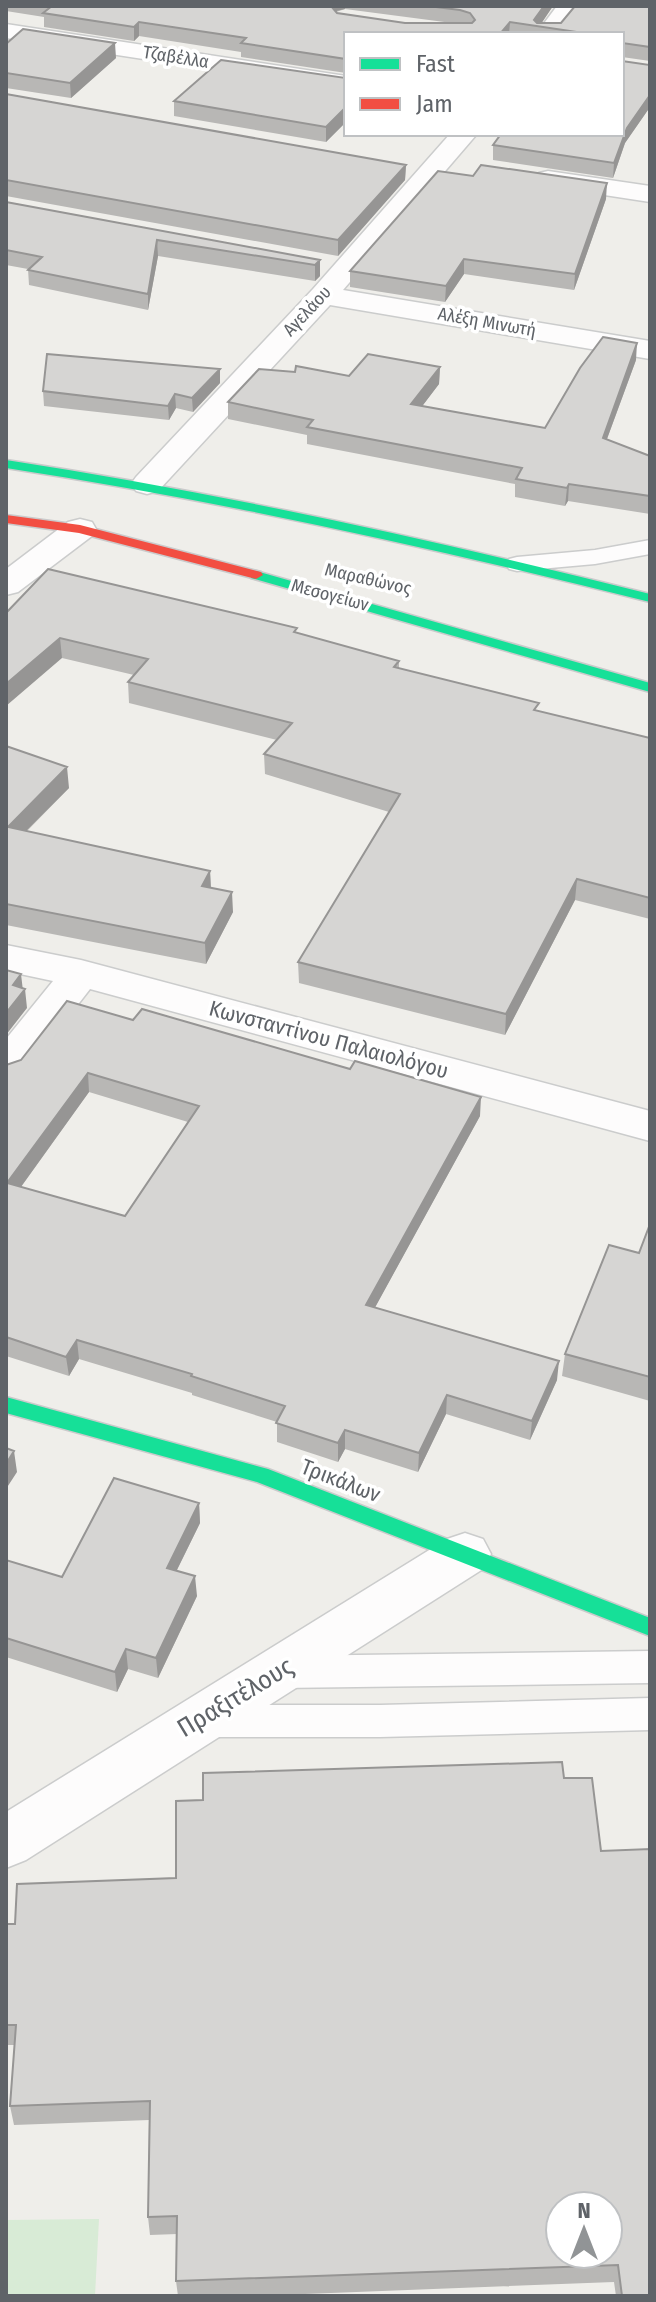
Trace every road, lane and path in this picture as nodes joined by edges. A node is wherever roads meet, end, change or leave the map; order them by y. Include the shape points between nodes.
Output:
1 (569, 6) edge
2 (27, 14) dead end
3 (6, 31) edge
4 (550, 32) edge
5 (344, 83) edge
6 (462, 136) edge
7 (402, 166) edge
8 (436, 167) junction
9 (469, 168) dead end
10 (529, 177) edge
11 (650, 194) edge
12 (315, 264) edge
13 (345, 269) junction
14 (323, 295) junction
15 (650, 350) edge
16 (6, 464) edge
17 (147, 484) junction
18 (6, 519) edge
19 (80, 529) junction
20 (650, 547) edge
21 (258, 556) dead end
22 (517, 564) junction
23 (6, 585) edge
24 (650, 598) edge
25 (650, 608) edge
26 (650, 688) edge
27 (6, 958) edge
28 (81, 973) junction
29 (6, 1068) edge
30 (650, 1126) edge
31 (6, 1405) edge
32 (465, 1554) junction
33 (650, 1627) edge
34 (650, 1667) edge
35 (278, 1672) junction
36 (650, 1714) edge
37 (195, 1721) junction
38 (6, 1842) edge

1 - 4 street
2 - 3 street
3 - 5 street, Τζαβέλλα
6 - 8 street, Αγελάου
7 - 8 street
8 - 9 street
8 - 13 street, Αγελάου
10 - 11 street
12 - 13 street
13 - 14 street, Αγελάου
14 - 15 street, Αλέξη Μινωτή
14 - 17 street, Αγελάου
16 - 17 main road
17 - 22 main road
18 - 19 main road, Μεσογείων
19 - 21 main road
19 - 23 street
19 - 26 main road, Μεσογείων via 343,598
20 - 22 lane
22 - 24 main road
22 - 25 main road
27 - 28 street, Κωνσταντίνου Παλαιολόγου
28 - 29 street
28 - 30 street, Κωνσταντίνου Παλαιολόγου
31 - 32 main road, Τρικάλων via 261,1475
32 - 33 main road, Τρικάλων
32 - 35 street, Πραξιτέλους
34 - 35 lane
35 - 37 street, Πραξιτέλους
36 - 37 lane
37 - 38 street, Πραξιτέλους

